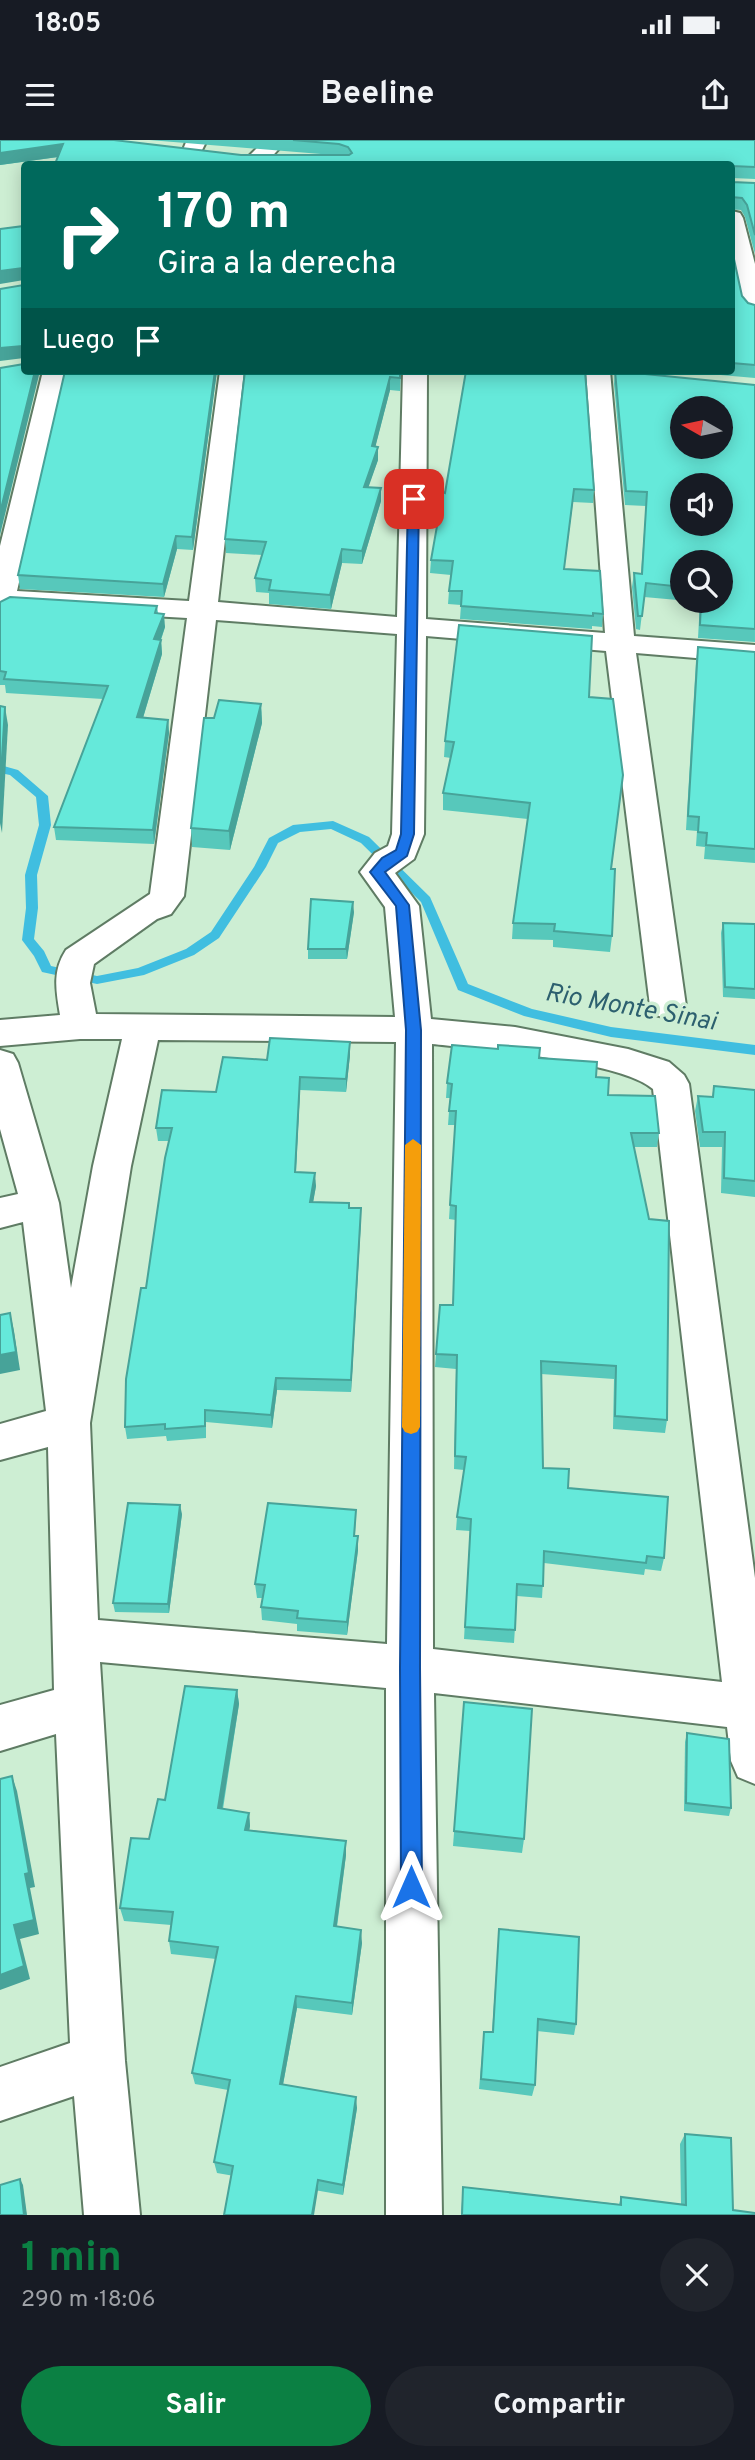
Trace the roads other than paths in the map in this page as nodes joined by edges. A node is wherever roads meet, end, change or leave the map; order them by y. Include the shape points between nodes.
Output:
1 (277, 140) edge
2 (194, 146) edge
3 (168, 149) edge
4 (251, 161) edge
5 (257, 161) edge
6 (735, 230) edge
7 (755, 308) edge
8 (54, 375) edge
9 (232, 375) edge
10 (415, 375) edge
11 (607, 375) edge
12 (1, 602) edge
13 (204, 610) junction
14 (412, 627) junction
15 (620, 644) junction
16 (755, 654) edge
17 (668, 1006) dead end
18 (80, 1026) junction
19 (143, 1027) junction
20 (414, 1030) junction
21 (0, 1033) edge
22 (0, 1063) edge
23 (20, 1208) edge
24 (69, 1423) junction
25 (0, 1442) edge
26 (78, 1639) junction
27 (410, 1668) junction
28 (78, 1704) junction
29 (751, 1708) edge
30 (0, 1728) edge
31 (755, 1761) edge
32 (98, 2061) junction
33 (0, 2094) edge
34 (113, 2215) edge
35 (414, 2215) edge

1 - 5 street
2 - 3 street
2 - 4 street
6 - 7 street
8 - 12 street
9 - 13 street
10 - 14 street
11 - 15 street
12 - 13 street
13 - 14 street
13 - 18 street via 167,896 75,971
14 - 15 street
14 - 20 street via 408,834 402,852 377,872 402,905
15 - 16 street
15 - 17 street
18 - 19 street
18 - 21 street
19 - 20 street
19 - 24 street via 112,1166
20 - 27 street
20 - 29 street via 515,1040 628,1062 656,1070 671,1084
22 - 23 street
23 - 24 street
24 - 25 street
24 - 26 street
26 - 27 street
26 - 28 street
27 - 29 street
27 - 35 street
28 - 30 street
28 - 32 street
29 - 31 street
32 - 33 street
32 - 34 street

